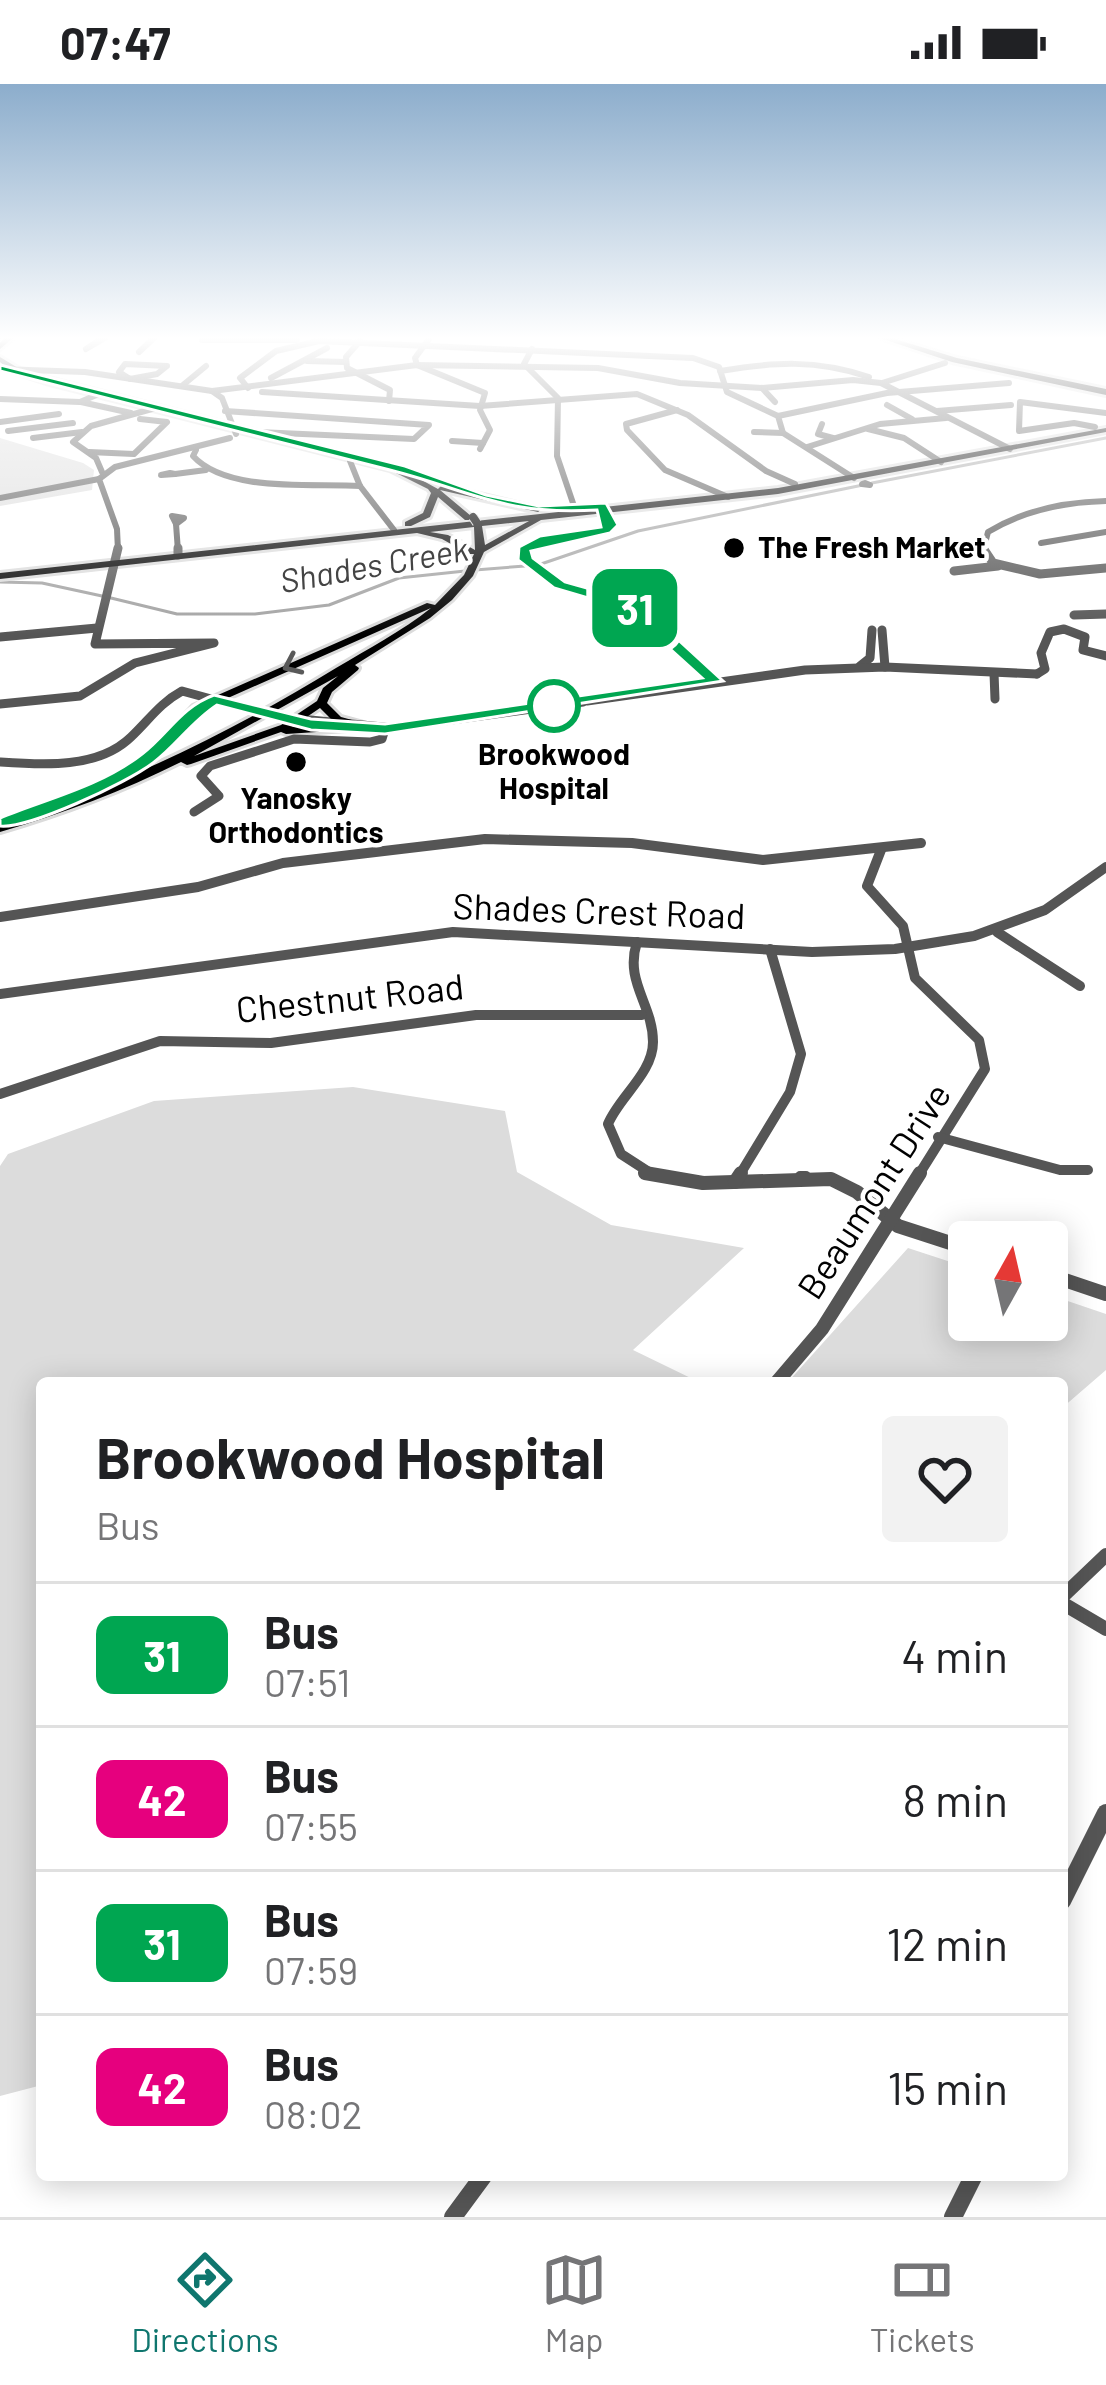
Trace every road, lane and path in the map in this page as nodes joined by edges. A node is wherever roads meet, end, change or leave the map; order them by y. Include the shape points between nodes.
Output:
1 (81, 438) edge
2 (151, 438) edge
3 (224, 438) edge
4 (278, 438) edge
5 (486, 438) edge
6 (558, 438) edge
7 (634, 438) edge
8 (718, 438) edge
9 (791, 438) edge
10 (831, 438) edge
11 (846, 438) edge
12 (902, 438) edge
13 (986, 438) edge
14 (1054, 438) edge
15 (840, 440) junction
16 (452, 441) dead end
17 (807, 447) junction
18 (1006, 447) junction
19 (88, 452) junction
20 (195, 453) junction
21 (937, 460) junction
22 (350, 461) dead end
23 (206, 470) junction
24 (100, 473) junction
25 (175, 474) dead end
26 (861, 482) junction
27 (795, 484) junction
28 (360, 486) junction
29 (436, 487) junction
30 (725, 496) junction
31 (0, 498) edge
32 (483, 498) junction
33 (709, 500) junction
34 (1106, 501) edge
35 (433, 504) junction
36 (658, 505) junction
37 (578, 510) junction
38 (604, 510) junction
39 (510, 512) junction
40 (551, 512) junction
41 (427, 515) junction
42 (469, 518) junction
43 (446, 523) junction
44 (176, 524) dead end
45 (524, 526) junction
46 (395, 528) junction
47 (1106, 532) edge
48 (510, 533) junction
49 (1091, 534) junction
50 (442, 536) junction
51 (1041, 543) dead end
52 (1106, 543) edge
53 (177, 553) junction
54 (476, 554) junction
55 (119, 559) junction
56 (1000, 566) junction
57 (1106, 568) edge
58 (954, 571) dead end
59 (0, 573) edge
60 (457, 586) junction
61 (438, 601) junction
62 (1106, 614) edge
63 (1074, 616) dead end
64 (97, 628) junction
65 (394, 636) junction
66 (0, 637) edge
67 (1106, 656) edge
68 (859, 667) junction
69 (885, 667) junction
70 (706, 672) junction
71 (994, 673) junction
72 (736, 679) junction
73 (715, 681) junction
74 (698, 684) junction
75 (995, 699) dead end
76 (214, 700) junction
77 (321, 703) junction
78 (0, 704) edge
79 (295, 722) junction
80 (344, 728) junction
81 (370, 728) junction
82 (385, 729) junction
83 (271, 732) junction
84 (0, 763) edge
85 (133, 780) junction
86 (112, 782) junction
87 (194, 812) dead end
88 (0, 825) edge
89 (921, 843) dead end
90 (881, 850) junction
91 (1106, 867) edge
92 (0, 917) edge
93 (997, 932) junction
94 (637, 942) junction
95 (770, 949) junction
96 (912, 950) junction
97 (1080, 986) dead end
98 (0, 994) edge
99 (642, 1015) junction
100 (0, 1094) edge
101 (938, 1137) junction
102 (1088, 1170) dead end
103 (735, 1182) junction
104 (890, 1221) junction
105 (948, 1242) edge
106 (1068, 1281) edge
107 (1106, 1294) edge
108 (781, 1377) edge
109 (1106, 1555) edge
110 (1068, 1594) edge
111 (1068, 1604) edge
112 (1106, 1629) edge
113 (1105, 1815) edge
114 (1068, 1889) edge
115 (480, 2181) edge
116 (971, 2181) edge
117 (453, 2217) edge
118 (953, 2217) edge

1 - 19 street via 74,447
2 - 19 street via 134,454
3 - 20 street
4 - 29 main road
5 - 16 street via 482,446
6 - 37 street via 559,479
7 - 30 street via 664,470
8 - 27 street
9 - 17 street
10 - 15 street
11 - 15 street
12 - 21 street
13 - 18 street
14 - 18 main road
15 - 17 street
17 - 26 street
18 - 21 main road
19 - 24 street
20 - 23 street
20 - 24 street
21 - 26 main road
22 - 28 street
23 - 25 street
23 - 28 street
24 - 31 street
24 - 55 street
26 - 27 main road
26 - 30 main road
27 - 30 main road
28 - 46 street
29 - 32 main road
29 - 35 main road
29 - 42 main road
30 - 33 main road
30 - 38 main road
32 - 39 main road
32 - 42 main road
33 - 36 main road
33 - 36 main road via 697,510
34 - 56 street via 1055,507 992,529 982,553
35 - 41 main road
35 - 42 main road
36 - 38 main road
37 - 38 main road
37 - 40 main road
38 - 70 street via 611,525 605,530 530,544 524,550 534,568 560,585 632,606
39 - 40 main road
39 - 42 main road
39 - 43 main road
39 - 45 main road
40 - 45 main road
41 - 43 main road
41 - 46 main road
42 - 43 main road
42 - 48 main road
42 - 50 main road
42 - 54 main road
43 - 46 main road
43 - 50 main road
44 - 53 street
45 - 48 main road
46 - 50 main road
46 - 53 main road
47 - 49 street
48 - 54 main road
49 - 51 street
49 - 52 street
50 - 54 main road
53 - 55 main road
54 - 60 main road
55 - 59 main road
55 - 64 street
56 - 57 street
56 - 58 street
60 - 61 main road
60 - 65 main road
61 -> 76 main road
61 - 86 main road
62 - 63 street
64 - 66 street
64 - 78 street via 93,642 103,647 214,644 135,663 80,696
65 - 77 main road via 327,689
65 - 85 main road
67 - 71 street via 1083,650 1077,632 1050,632 1041,653 1045,669
68 - 69 street
68 - 69 street via 877,630
68 - 72 street
69 - 71 street
70 - 72 street
70 - 73 street
70 - 74 street
71 - 75 street
72 - 73 street
73 - 74 street
74 - 82 street
76 - 79 street, bridge
76 - 84 street via 182,691 162,700 130,739 92,760
76 - 86 main road
77 - 79 main road
77 - 81 main road via 337,719
79 - 80 street
79 - 83 main road
80 - 81 street
80 - 83 main road
81 - 82 street
82 - 87 street via 370,742 294,739 210,766 201,776 219,796
83 - 85 main road
85 - 88 main road
86 - 88 main road
89 - 90 street
90 - 92 street via 750,860 632,843 485,839 283,863 198,887
90 - 96 street, Beaumont Drive via 867,886 903,926
91 - 93 street, Shades Crest Road via 1057,906
93 - 96 street, Shades Crest Road
93 - 97 street
94 - 95 street, Shades Crest Road
94 - 98 street, Shades Crest Road via 445,933
94 - 99 street via 632,981
95 - 96 street, Shades Crest Road
95 - 103 street via 801,1063
96 - 101 street, Beaumont Drive via 915,978 970,1028 985,1055 982,1081
99 - 100 street, Chestnut Road via 476,1015 301,1040 160,1041
99 - 103 street via 653,1040 650,1056 612,1109 612,1140 628,1161 658,1177
101 - 102 street via 1060,1170
101 - 104 street, Beaumont Drive
103 - 104 street via 827,1178 875,1201
104 - 105 street
104 - 108 street, Beaumont Drive via 822,1329
106 - 107 street
109 - 110 street
111 - 112 street
113 - 114 street
115 - 117 street
116 - 118 street

